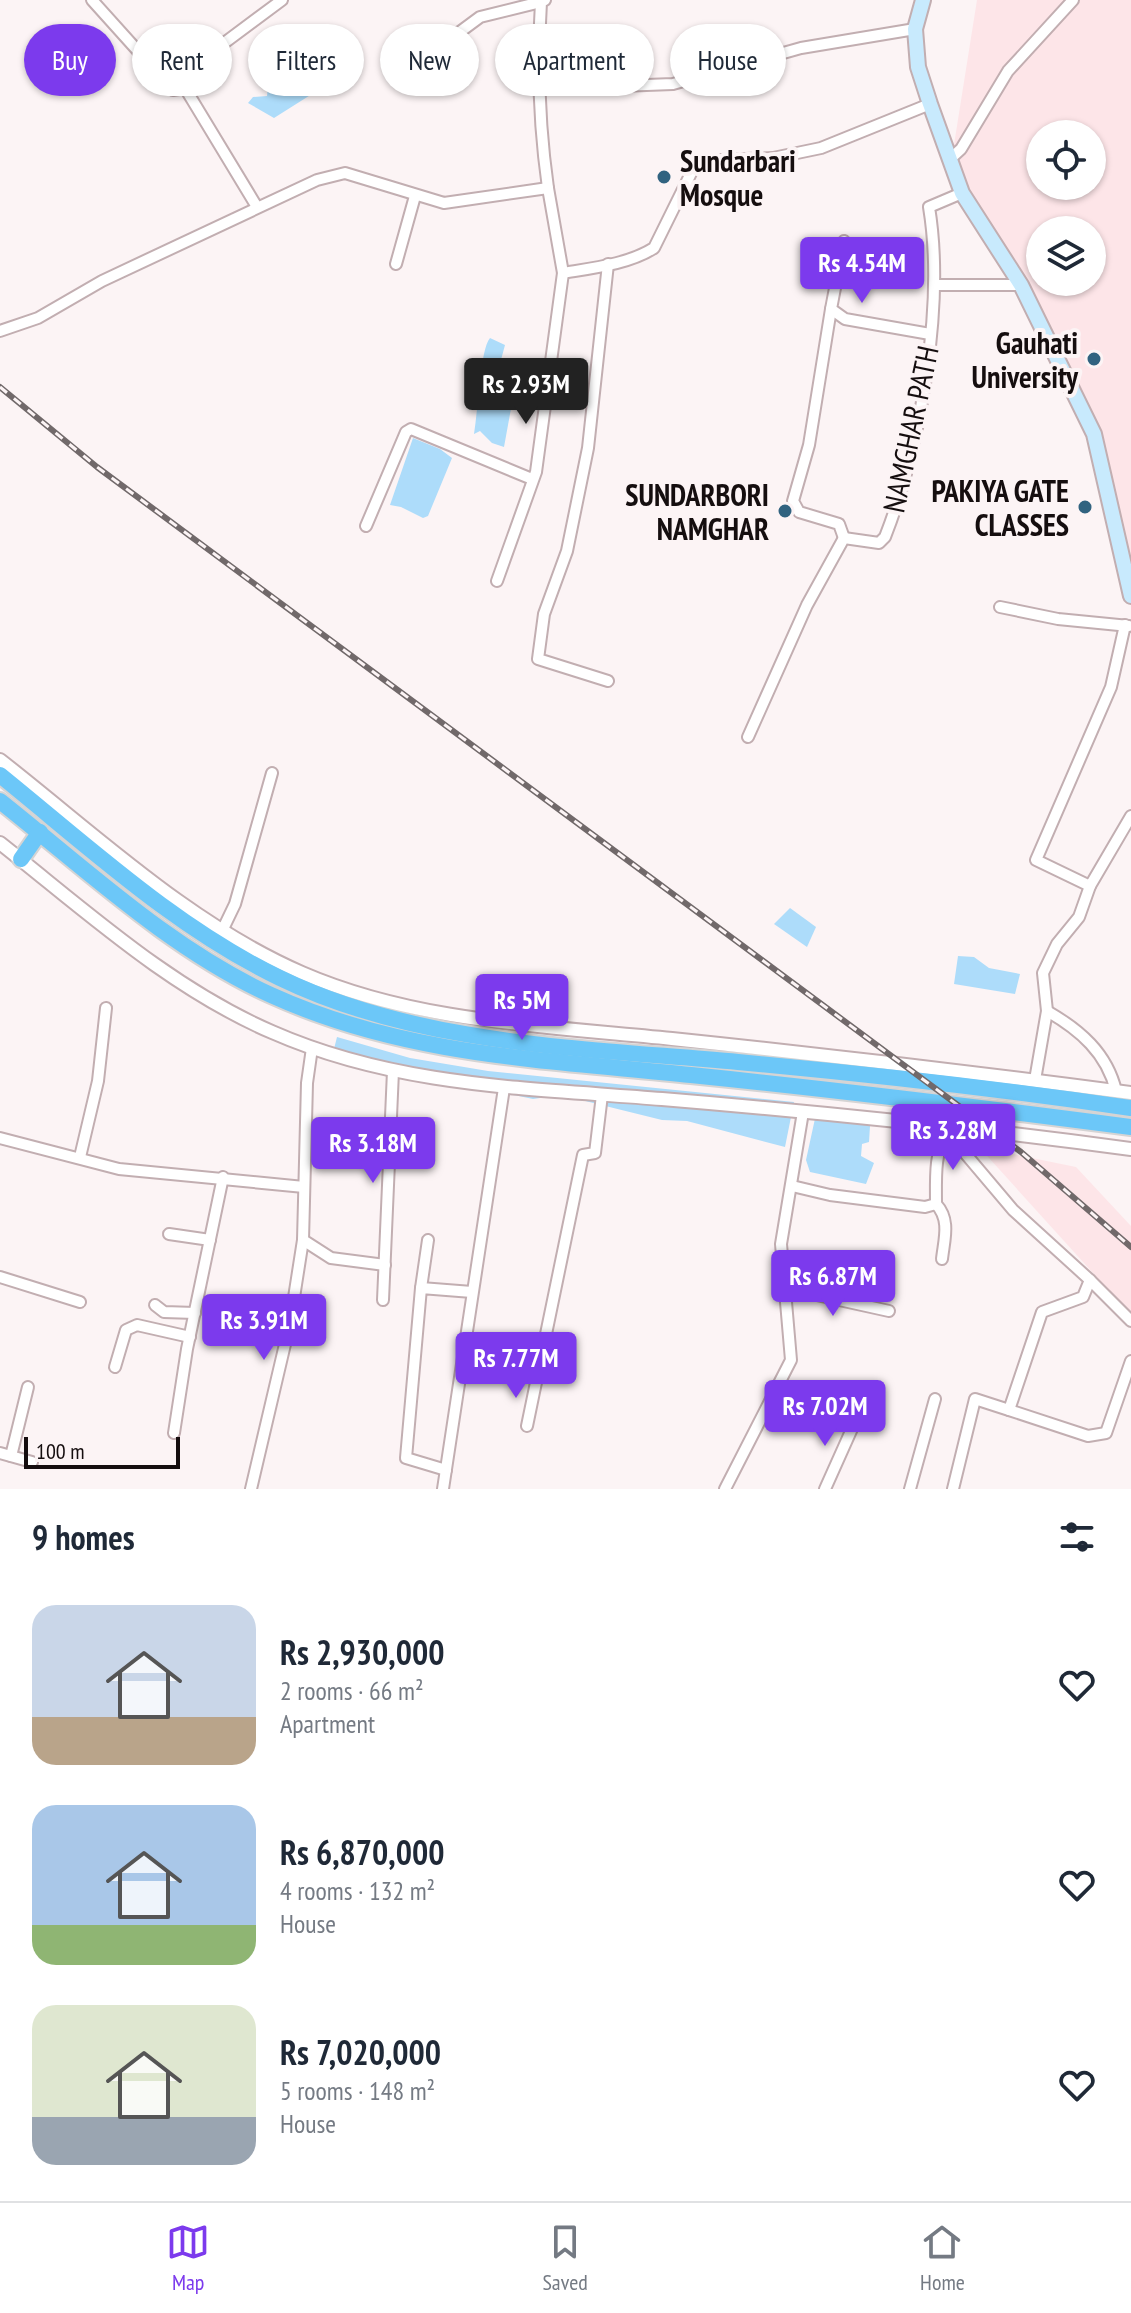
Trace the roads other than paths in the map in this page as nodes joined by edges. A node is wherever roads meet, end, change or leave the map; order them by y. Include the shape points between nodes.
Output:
1 (92, 0) edge
2 (282, 0) edge
3 (923, 0) edge
4 (1073, 0) edge
5 (543, 1) edge
6 (471, 24) edge
7 (542, 24) edge
8 (915, 29) junction
9 (232, 37) edge
10 (132, 44) edge
11 (654, 85) edge
12 (190, 96) edge
13 (538, 96) edge
14 (930, 104) junction
15 (950, 159) junction
16 (548, 188) junction
17 (962, 193) junction
18 (415, 196) junction
19 (257, 207) junction
20 (844, 241) dead end
21 (396, 264) dead end
22 (608, 264) junction
23 (563, 273) junction
24 (935, 285) junction
25 (1021, 285) junction
26 (831, 309) junction
27 (0, 331) edge
28 (930, 334) junction
29 (532, 479) junction
30 (366, 526) dead end
31 (844, 538) junction
32 (497, 581) dead end
33 (1131, 596) edge
34 (1000, 607) dead end
35 (1128, 626) edge
36 (608, 681) dead end
37 (748, 737) dead end
38 (0, 760) edge
39 (272, 773) dead end
40 (0, 775) edge
41 (0, 801) edge
42 (1131, 816) edge
43 (40, 832) junction
44 (0, 843) edge
45 (21, 859) junction
46 (1090, 886) junction
47 (222, 931) junction
48 (106, 1008) dead end
49 (1047, 1011) junction
50 (312, 1048) junction
51 (393, 1071) junction
52 (1035, 1080) junction
53 (504, 1088) junction
54 (1116, 1091) junction
55 (1131, 1093) edge
56 (602, 1095) junction
57 (1131, 1108) edge
58 (803, 1112) junction
59 (1131, 1127) edge
60 (945, 1129) junction
61 (0, 1138) edge
62 (1131, 1149) edge
63 (80, 1157) junction
64 (223, 1177) junction
65 (792, 1186) junction
66 (304, 1187) junction
67 (936, 1204) junction
68 (169, 1234) dead end
69 (210, 1240) junction
70 (303, 1240) junction
71 (428, 1240) dead end
72 (942, 1259) dead end
73 (385, 1265) junction
74 (0, 1277) edge
75 (1090, 1280) junction
76 (421, 1288) junction
77 (785, 1288) junction
78 (472, 1292) junction
79 (383, 1300) dead end
80 (80, 1302) dead end
81 (155, 1305) dead end
82 (889, 1311) dead end
83 (195, 1313) junction
84 (1131, 1321) edge
85 (190, 1337) junction
86 (1131, 1361) edge
87 (115, 1367) dead end
88 (28, 1387) dead end
89 (935, 1399) dead end
90 (1009, 1410) junction
91 (855, 1422) dead end
92 (527, 1426) dead end
93 (174, 1433) dead end
94 (5, 1454) edge
95 (32, 1462) dead end
96 (446, 1470) junction
97 (251, 1489) edge
98 (443, 1489) edge
99 (725, 1489) edge
100 (825, 1489) edge
101 (910, 1489) edge
102 (953, 1489) edge

1 - 10 street
2 - 9 street
3 - 8 main road
4 - 15 street via 1008,71
5 - 6 street
5 - 7 street
8 - 11 street via 801,48
8 - 14 main road via 918,67
12 - 19 street
13 - 16 street
14 - 15 main road
14 - 22 street via 821,148 773,158 697,161 654,248
15 - 17 main road
16 - 18 street via 444,203
16 - 23 street
17 - 24 street, NAMGHAR PATH via 929,207
17 - 25 main road
18 - 19 street via 345,173
18 - 21 street
19 - 27 street via 102,281 38,318
20 - 26 street
22 - 23 street
22 - 36 street via 588,448 567,551 544,614 538,659
23 - 29 street
24 - 25 street
24 - 28 street, NAMGHAR PATH
25 - 33 main road via 1094,434
26 - 28 street via 845,319
26 - 31 street via 809,445 793,501 799,512 839,524
28 - 31 street, NAMGHAR PATH via 906,475 885,537 879,543
29 - 30 street via 411,429
29 - 32 street
31 - 37 street, NAMGHAR PATH via 807,605
34 - 35 street
35 - 46 street via 1111,687 1036,860
38 - 47 street
39 - 47 street via 235,904
40 - 57 highway via 213,940 281,979 355,1009 460,1033
41 - 43 highway
42 - 46 street
43 - 45 highway
43 - 59 highway via 222,970 300,1007 384,1036 508,1059 810,1087
44 - 45 street
45 - 50 street via 185,986 237,1016
46 - 49 street via 1079,917 1043,973
47 - 52 street via 302,973 369,999 427,1011
48 - 63 street via 98,1081
49 - 52 street
49 - 54 street via 1069,1024 1106,1060
50 - 51 street
50 - 66 street
51 - 53 street
51 - 73 street
52 - 54 street
53 - 56 street
53 - 78 street
54 - 55 street
56 - 58 street
56 - 92 street via 595,1153 583,1155
58 - 60 street
58 - 65 street
60 - 62 street
60 - 67 street
60 - 75 street via 1013,1210
61 - 63 street
63 - 64 street via 119,1169
64 - 66 street
64 - 69 street
65 - 67 street via 925,1207
65 - 77 street via 781,1244
66 - 70 street
67 - 72 street via 946,1225
68 - 69 street
69 - 83 street
70 - 73 street via 331,1258
70 - 97 street via 290,1323
71 - 76 street
73 - 79 street
74 - 80 street
75 - 84 street
75 - 90 street via 1083,1297 1042,1312
76 - 78 street
76 - 96 street via 406,1458
77 - 82 street
77 - 99 street via 791,1360
78 - 96 street
81 - 83 street via 164,1312
83 - 85 street
85 - 87 street via 137,1325 126,1330
85 - 93 street
86 - 90 street via 1101,1436
88 - 94 street
89 - 101 street
90 - 102 street via 975,1399
91 - 100 street
94 - 95 street
96 - 98 street

